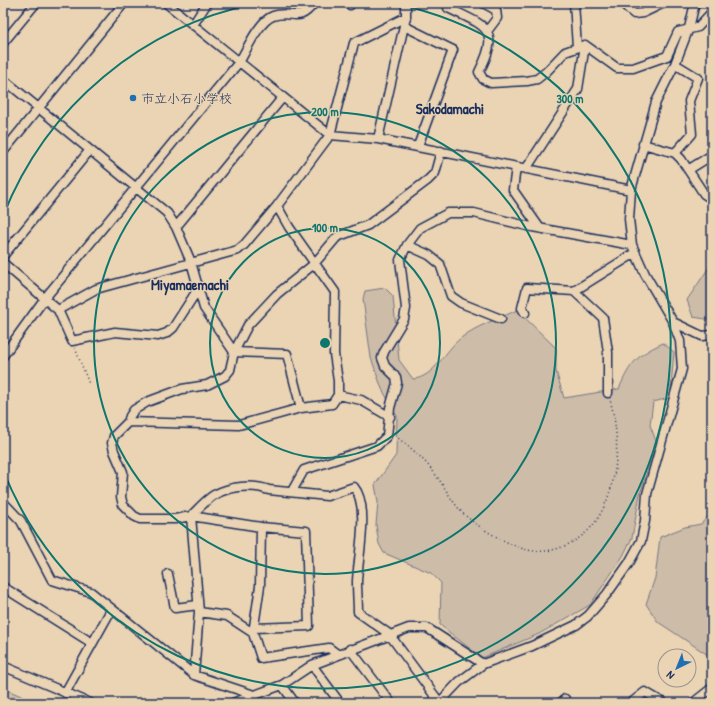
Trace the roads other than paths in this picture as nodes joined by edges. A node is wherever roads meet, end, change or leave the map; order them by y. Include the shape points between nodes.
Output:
1 (36, 3) edge
2 (124, 3) edge
3 (166, 3) edge
4 (207, 3) edge
5 (406, 3) edge
6 (447, 3) edge
7 (483, 3) edge
8 (574, 3) edge
9 (622, 3) edge
10 (664, 3) edge
11 (695, 3) edge
12 (312, 4) edge
13 (712, 12) edge
14 (406, 17) junction
15 (193, 25) junction
16 (404, 26) junction
17 (689, 28) junction
18 (488, 30) junction
19 (3, 43) edge
20 (581, 46) junction
21 (240, 61) junction
22 (675, 64) junction
23 (3, 79) edge
24 (283, 97) junction
25 (38, 108) junction
26 (330, 134) junction
27 (378, 138) junction
28 (643, 144) junction
29 (418, 146) junction
30 (90, 150) junction
31 (440, 151) junction
32 (3, 152) edge
33 (675, 153) junction
34 (712, 155) edge
35 (516, 167) junction
36 (526, 169) junction
37 (688, 170) junction
38 (137, 189) junction
39 (631, 190) junction
40 (712, 194) edge
41 (277, 206) junction
42 (176, 227) junction
43 (539, 227) junction
44 (632, 244) junction
45 (407, 245) junction
46 (635, 253) junction
47 (3, 256) edge
48 (190, 262) junction
49 (3, 263) edge
50 (314, 264) junction
51 (198, 289) junction
52 (574, 291) junction
53 (46, 298) junction
54 (58, 310) junction
55 (525, 313) dead end
56 (501, 319) dead end
57 (673, 322) junction
58 (712, 335) edge
59 (234, 352) junction
60 (3, 356) edge
61 (608, 393) road end
62 (338, 395) junction
63 (301, 408) junction
64 (390, 417) junction
65 (128, 422) junction
66 (292, 491) junction
67 (3, 502) edge
68 (191, 516) junction
69 (261, 527) junction
70 (168, 574) dead end
71 (3, 587) edge
72 (199, 608) junction
73 (111, 610) junction
74 (253, 631) junction
75 (389, 634) junction
76 (92, 643) junction
77 (350, 650) junction
78 (337, 654) junction
79 (483, 664) junction
80 (312, 665) junction
81 (3, 666) edge
82 (194, 675) junction
83 (282, 685) junction
84 (712, 688) edge
85 (65, 693) junction
86 (254, 695) junction
87 (243, 702) edge
88 (90, 703) edge
89 (233, 703) edge
90 (295, 703) edge
91 (340, 703) edge
92 (391, 703) edge
93 (440, 703) edge
94 (631, 703) edge
95 (664, 703) edge
96 (693, 703) edge

1 - 19 street
2 - 25 street
3 - 15 street
4 - 15 street
5 - 14 street
6 - 18 street via 448,8
7 - 18 street via 496,10 497,18
8 - 20 street
9 - 10 street via 634,14 644,13
11 - 17 street
12 - 21 street via 307,13 300,16 272,16 262,23
13 - 17 street via 698,27
14 - 16 street
14 - 26 street via 354,43
15 - 21 street
16 - 27 street
16 - 29 street via 452,50
17 - 20 street via 678,32 667,56 633,68 617,68
17 - 22 street
18 - 20 street via 489,50 479,72 483,79 491,83 537,79 565,52
20 - 36 street via 578,89
21 - 24 street
21 - 38 street
22 - 28 street via 656,102
22 - 33 street via 698,78 690,101 692,134
23 - 25 street
24 - 26 street
24 - 42 street
25 - 30 street
25 - 32 street
26 - 27 street
26 - 41 street
27 - 29 street
28 - 33 street
28 - 39 street
29 - 31 street
30 - 38 street
30 - 47 street
31 - 35 street
31 - 50 street via 435,173 428,180 368,225 337,237
33 - 37 street
34 - 37 street
35 - 36 street
35 - 43 street via 513,190
36 - 39 street
37 - 40 street via 704,194
38 - 42 street via 167,213
38 - 53 street
39 - 44 street via 629,219
41 - 48 street via 238,250
41 - 50 street
42 - 48 street
43 - 44 street
43 - 45 street via 474,214 448,213 420,228
44 - 46 street
45 - 56 street via 429,255 440,264 451,296 460,303
45 - 64 street via 400,260 406,308 404,319 382,358 385,366 396,377 397,383
46 - 52 street
46 - 57 street
48 - 51 street
48 - 54 street via 96,289
49 - 53 street
50 - 59 street via 252,318
50 - 62 street via 335,292 334,354
51 - 54 street via 172,328 158,336 115,332 72,340
51 - 59 street via 204,308
52 - 55 street via 527,288 522,308
52 - 61 street via 603,318 608,352
53 - 54 street
53 - 60 street
57 - 58 street via 702,336
57 - 79 street via 680,341 682,369 647,494 641,541 629,563 608,594 576,625 532,646
59 - 63 street via 287,354
59 - 65 street via 230,370 219,380 208,385 182,389 147,402 134,410
62 - 63 street via 332,404
62 - 64 street via 361,400
63 - 65 street via 240,425
64 - 66 street via 387,436 377,446 304,470
65 - 68 street via 114,436 112,443 123,472 123,504 140,520
66 - 68 street via 249,486 235,488 214,495
66 - 75 street via 327,496 354,487 360,494 362,515 357,582 358,612
67 - 73 street via 21,520 52,580 91,592
68 - 69 street
68 - 72 street
69 - 74 street via 260,586
69 - 74 street via 306,531 310,626
70 - 72 street via 175,608
71 - 76 street
72 - 74 street via 227,616
72 - 82 street
73 - 76 street
73 - 82 street
74 - 78 street via 261,658 330,648
75 - 77 street
75 - 79 street via 408,628 427,628
75 - 93 street
76 - 85 street
77 - 78 street
77 - 92 street
78 - 80 street
79 - 93 street via 459,682
80 - 83 street
80 - 91 street
81 - 85 street
82 - 86 street
83 - 86 street
83 - 90 street
84 - 96 street
85 - 88 street
86 - 87 street
87 - 89 street
94 - 95 street via 645,692

